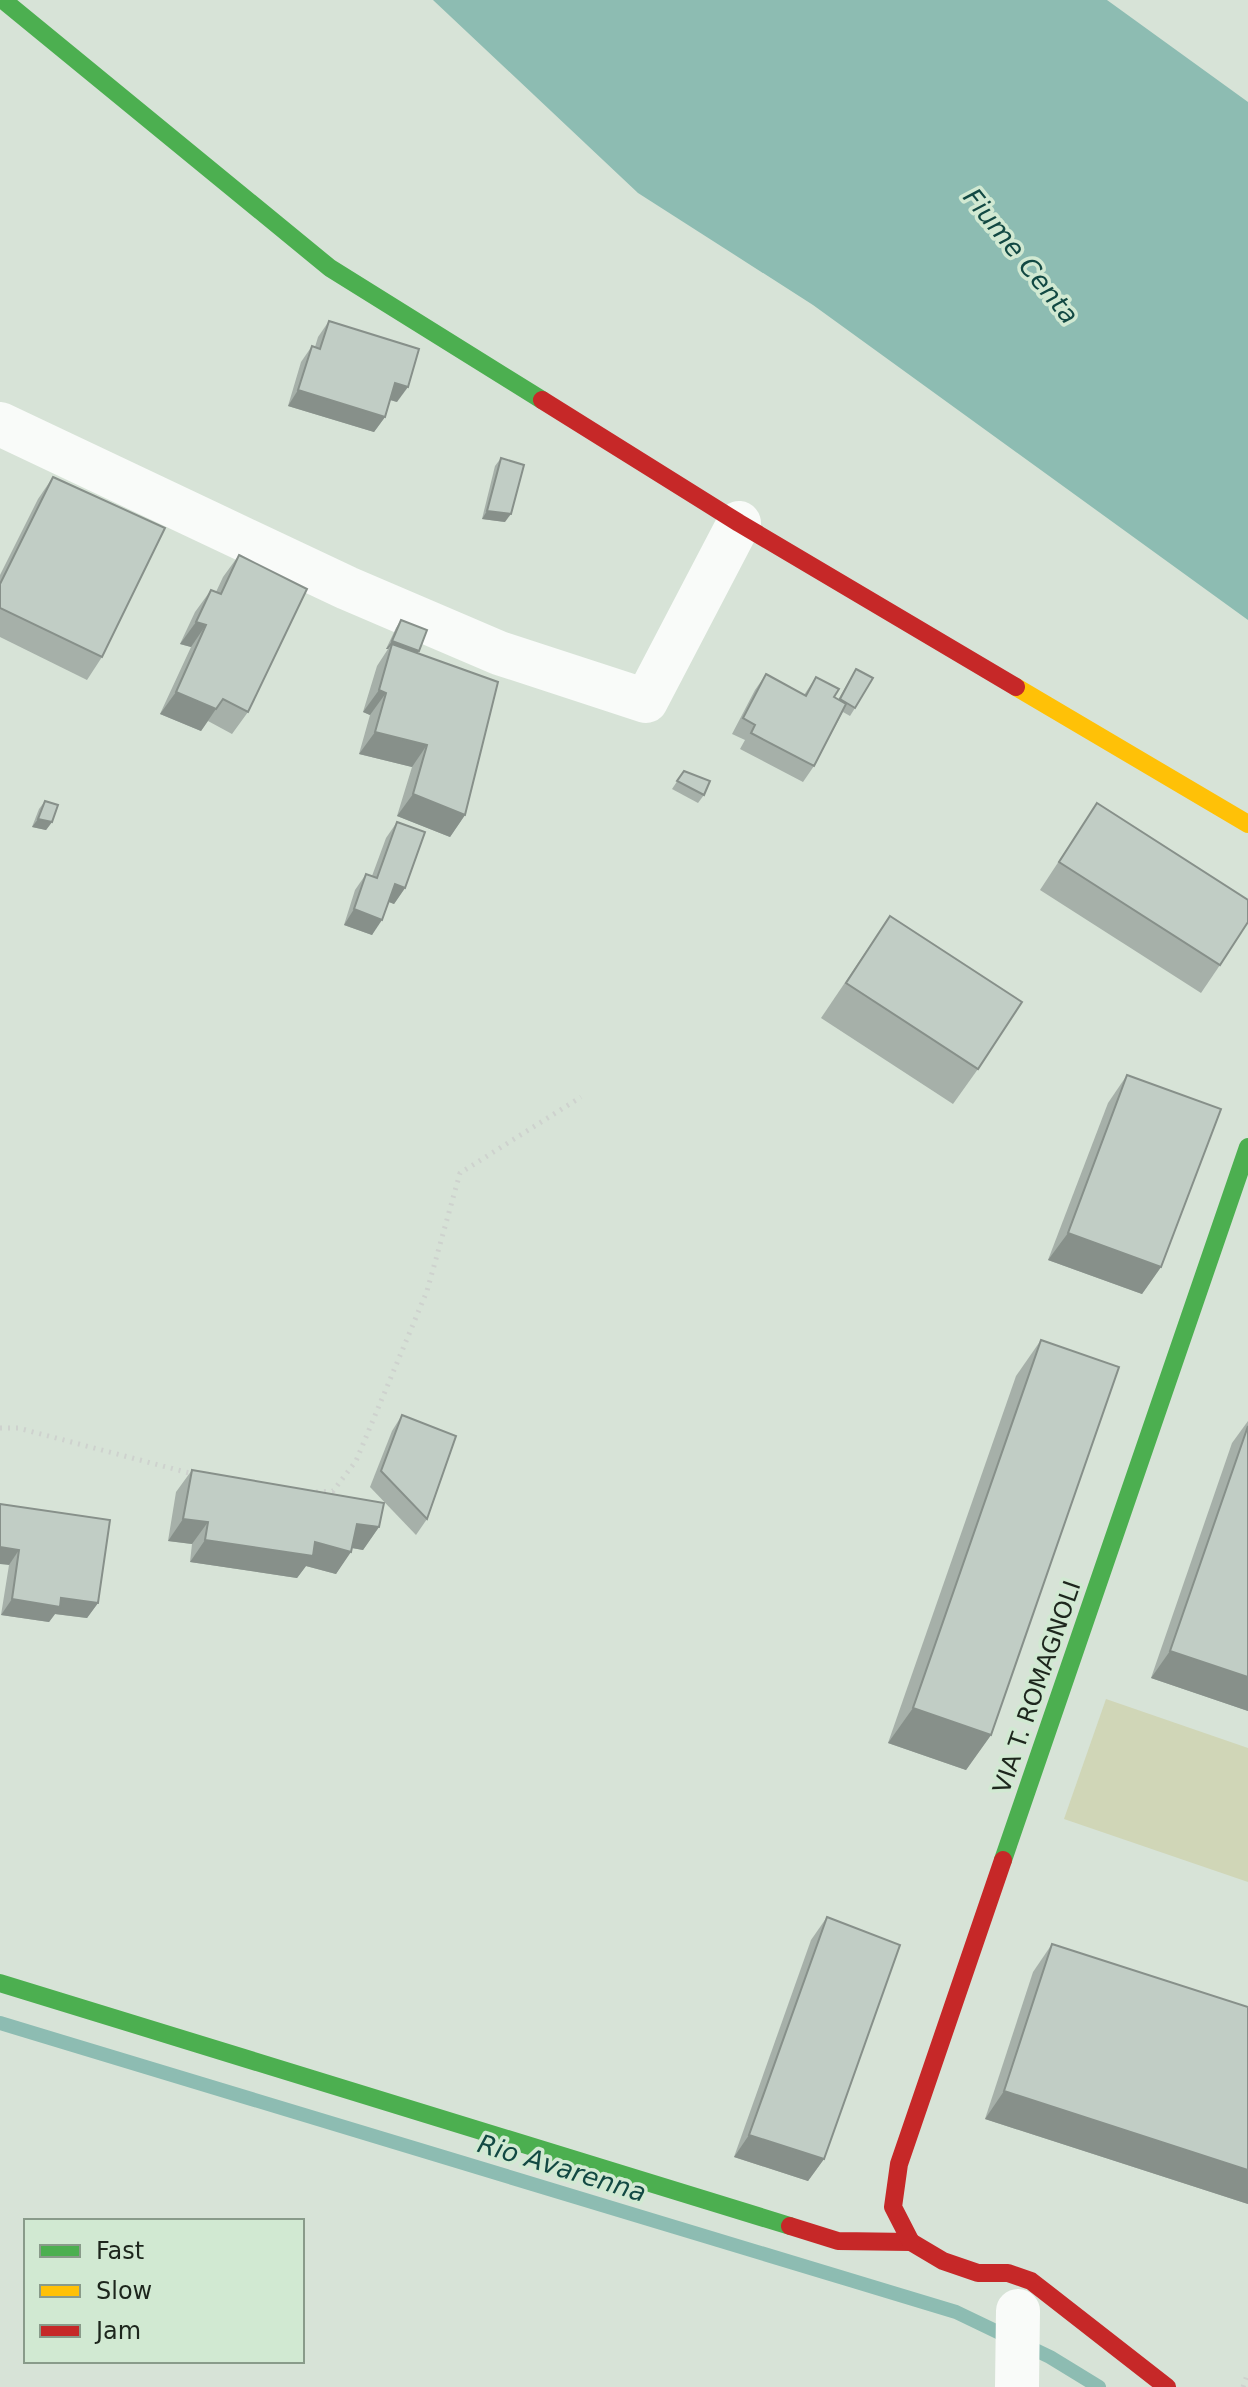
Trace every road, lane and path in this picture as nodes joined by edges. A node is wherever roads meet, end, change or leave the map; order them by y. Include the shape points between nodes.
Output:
1 (3, 0) edge
2 (0, 424) edge
3 (739, 523) junction
4 (1248, 824) edge
5 (581, 1097) dead end
6 (1248, 1147) edge
7 (0, 1428) edge
8 (206, 1477) edge
9 (302, 1494) edge
10 (0, 1983) edge
11 (911, 2242) junction
12 (1018, 2311) dead end
13 (1248, 2372) edge
14 (1017, 2387) edge
15 (1167, 2387) edge
16 (1243, 2387) edge

1 - 3 street via 330,268
2 - 3 street via 375,600 499,653 646,701
3 - 4 street
5 - 9 path via 460,1173 427,1291 356,1461 333,1491
6 - 11 street, VIA T. ROMAGNOLI via 899,2164 893,2207
7 - 8 path via 18,1428
10 - 11 street via 838,2241
11 - 15 street via 978,2273 1008,2273 1031,2281
12 - 14 street
13 - 16 path

